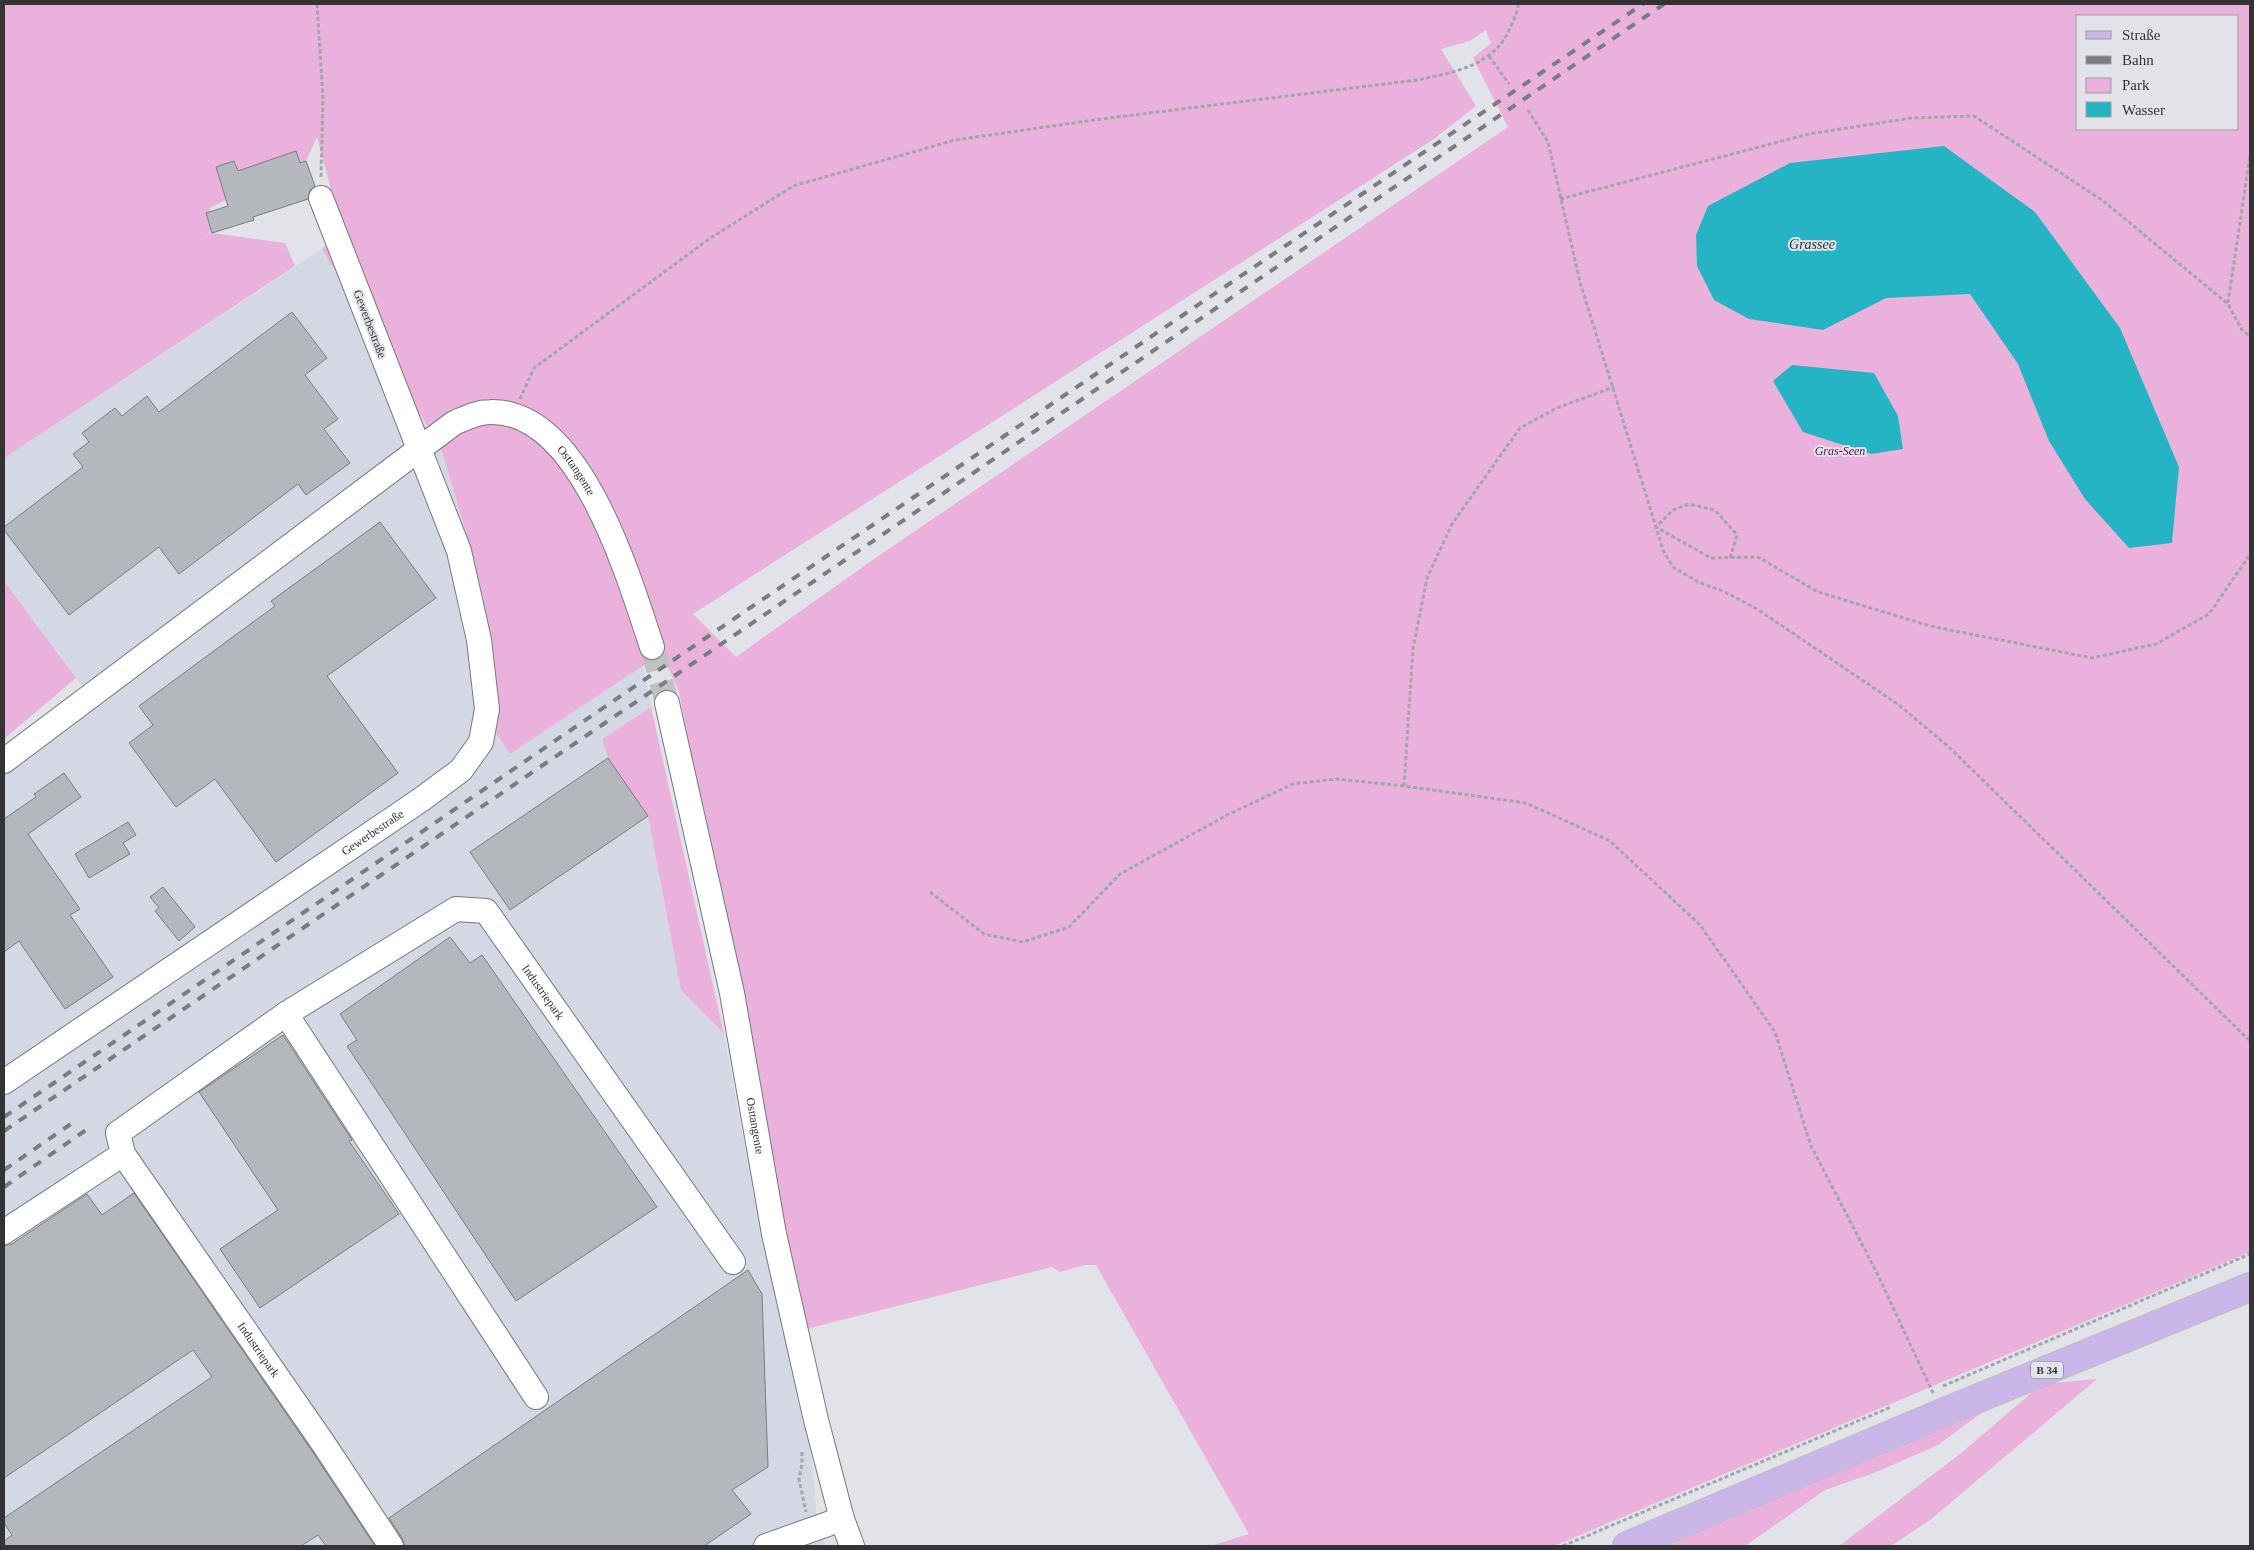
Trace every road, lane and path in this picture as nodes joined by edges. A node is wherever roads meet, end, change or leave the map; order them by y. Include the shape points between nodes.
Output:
1 (317, 4) edge
2 (1518, 4) edge
3 (1489, 56) junction
4 (1509, 84) dead end
5 (1528, 110) dead end
6 (2250, 154) edge
7 (321, 198) joint
8 (1560, 199) junction
9 (2228, 304) junction
10 (2250, 336) edge
11 (1614, 387) junction
12 (512, 415) junction
13 (420, 450) junction
14 (1656, 527) junction
15 (2249, 556) dead end
16 (1730, 558) junction
17 (652, 647) tunnel mouth
18 (667, 703) tunnel mouth
19 (4, 761) edge
20 (1404, 786) junction
21 (930, 892) dead end
22 (286, 1014) junction
23 (2250, 1042) edge
24 (4, 1082) edge
25 (123, 1154) junction
26 (4, 1232) edge
27 (2250, 1254) edge
28 (733, 1262) dead end
29 (2250, 1287) edge
30 (1932, 1391) junction
31 (1922, 1394) dead end
32 (536, 1397) dead end
33 (1895, 1406) dead end
34 (842, 1519) junction
35 (392, 1546) edge
36 (766, 1546) edge
37 (852, 1546) edge
38 (1563, 1546) edge
39 (1627, 1546) edge

1 - 7 path via 323,100
2 - 3 path via 1506,38
3 - 4 path
3 - 12 path via 1475,65 1417,80 955,140 793,186 709,239 534,368
5 - 8 path via 1548,142
6 - 9 path
7 - 13 street, Gewerbestraße
8 - 9 path via 1809,134 1911,118 1974,116 2102,200
8 - 11 path via 1580,282
9 - 10 path via 2242,330
11 - 14 path
11 - 20 path via 1557,408 1520,428 1452,524 1427,578 1414,648
12 - 13 street, Osttangente via 475,414 454,423
12 - 17 street, Osttangente via 554,438 571,458 615,545
13 - 19 street
13 - 24 street, Gewerbestraße via 459,551 479,640 487,709 481,742 461,770 422,799
14 - 16 path via 1711,558
14 - 16 path via 1673,510 1689,504 1715,510 1737,535
14 - 23 path via 1663,550 1673,567 1757,609 1899,704 1950,748
15 - 16 path via 2209,614 2156,644 2092,658 1930,626 1818,592 1758,557
18 - 34 street, Osttangente via 732,993 774,1234
20 - 21 path via 1336,779 1293,784 1228,814 1120,874 1069,927 1023,942 984,934
20 - 30 path via 1526,803 1610,841 1700,925 1775,1032 1811,1146
22 - 25 street, Industriepark via 118,1132
22 - 28 street, Industriepark via 456,909 486,912
22 - 32 street
25 - 26 street
25 - 35 street, Industriepark
27 - 30 path
29 - 39 main road, B 34
30 - 31 path
33 - 38 path
34 - 36 street
34 - 37 street, Osttangente

